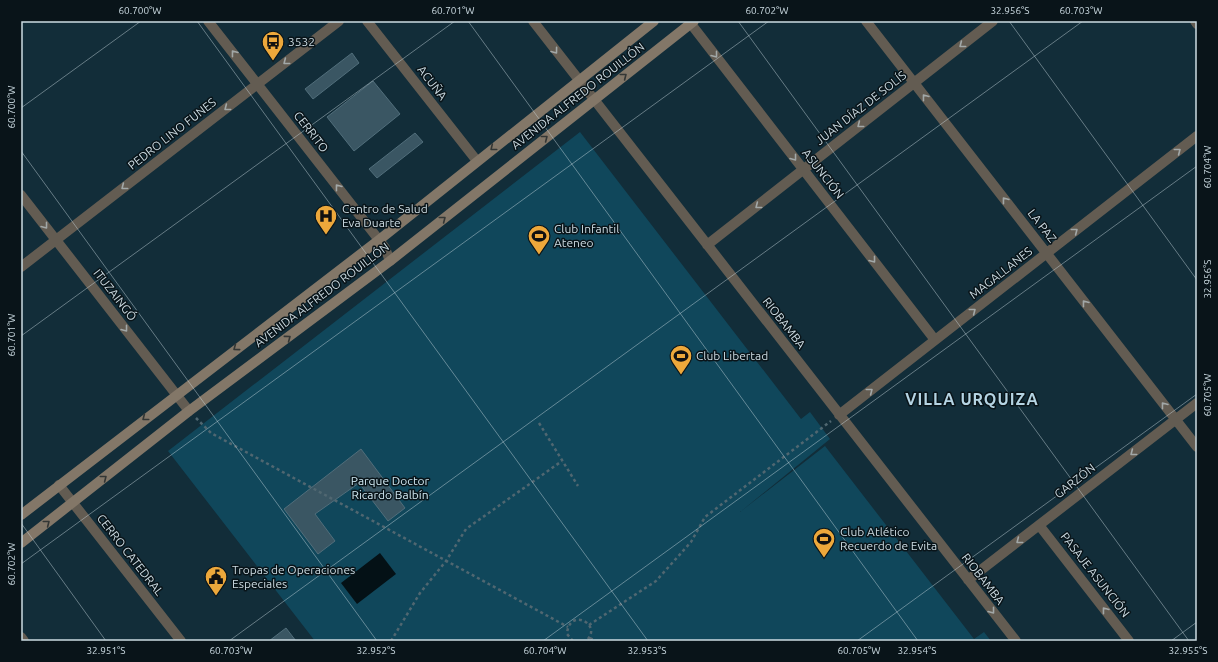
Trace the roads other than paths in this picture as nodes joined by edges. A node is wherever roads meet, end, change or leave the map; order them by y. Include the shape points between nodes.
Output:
1 (208, 21) edge
2 (339, 21) edge
3 (367, 21) edge
4 (533, 21) edge
5 (654, 21) edge
6 (866, 21) edge
7 (993, 21) edge
8 (1195, 21) edge
9 (692, 22) edge
10 (1197, 24) edge
11 (578, 80) junction
12 (914, 83) junction
13 (258, 84) junction
14 (593, 100) junction
15 (1197, 136) edge
16 (477, 161) junction
17 (803, 170) junction
18 (21, 195) edge
19 (56, 240) junction
20 (379, 240) junction
21 (707, 245) junction
22 (1046, 254) junction
23 (390, 261) junction
24 (21, 267) edge
25 (935, 340) junction
26 (176, 394) junction
27 (1197, 403) edge
28 (189, 411) junction
29 (839, 415) junction
30 (1176, 420) junction
31 (1197, 447) edge
32 (59, 485) junction
33 (73, 502) junction
34 (21, 515) edge
35 (1039, 525) junction
36 (21, 543) edge
37 (968, 580) junction
38 (21, 637) edge
39 (24, 641) edge
40 (181, 641) edge
41 (1016, 641) edge
42 (1129, 641) edge

13 -> 1 street, CERRITO
2 -> 13 street, PEDRO LINO FUNES
3 - 16 street, ACUÑA
4 -> 11 street, RIOBAMBA
5 - 11 street, AVENIDA ALFREDO ROUILLÓN
6 - 12 street, LA PAZ
7 -> 12 street, JUAN DÍAZ DE SOLÍS
8 - 10 street
14 -> 9 street, AVENIDA ALFREDO ROUILLÓN
9 -> 17 street, ASUNCIÓN
11 - 14 street, RIOBAMBA
11 -> 16 street, AVENIDA ALFREDO ROUILLÓN
12 -> 17 street, JUAN DÍAZ DE SOLÍS
22 -> 12 street, LA PAZ
13 -> 19 street, PEDRO LINO FUNES
20 -> 13 street, CERRITO
14 - 21 street, RIOBAMBA
23 -> 14 street, AVENIDA ALFREDO ROUILLÓN
22 -> 15 street, MAGALLANES
16 - 20 street, AVENIDA ALFREDO ROUILLÓN
17 -> 21 street, JUAN DÍAZ DE SOLÍS
17 -> 25 street, ASUNCIÓN
18 -> 19 street, ITUZAINGÓ
19 - 24 street, PEDRO LINO FUNES
19 -> 26 street, ITUZAINGÓ
20 - 23 street, CERRITO
20 -> 26 street, AVENIDA ALFREDO ROUILLÓN
21 - 29 street, RIOBAMBA
25 -> 22 street, MAGALLANES
30 -> 22 street, LA PAZ
28 -> 23 street, AVENIDA ALFREDO ROUILLÓN
29 -> 25 street, MAGALLANES
26 - 28 street, ITUZAINGÓ
26 -> 32 street, AVENIDA ALFREDO ROUILLÓN
27 - 30 street, GARZÓN
33 -> 28 street, AVENIDA ALFREDO ROUILLÓN
29 - 37 street, RIOBAMBA
30 - 31 street, LA PAZ
30 -> 35 street, GARZÓN
32 - 33 street, CERRO CATEDRAL
32 - 34 street, AVENIDA ALFREDO ROUILLÓN
36 -> 33 street, AVENIDA ALFREDO ROUILLÓN
33 - 40 street, CERRO CATEDRAL
35 -> 37 street, GARZÓN
42 -> 35 street, PASAJE ASUNCIÓN
37 -> 41 street, RIOBAMBA
38 - 39 street

